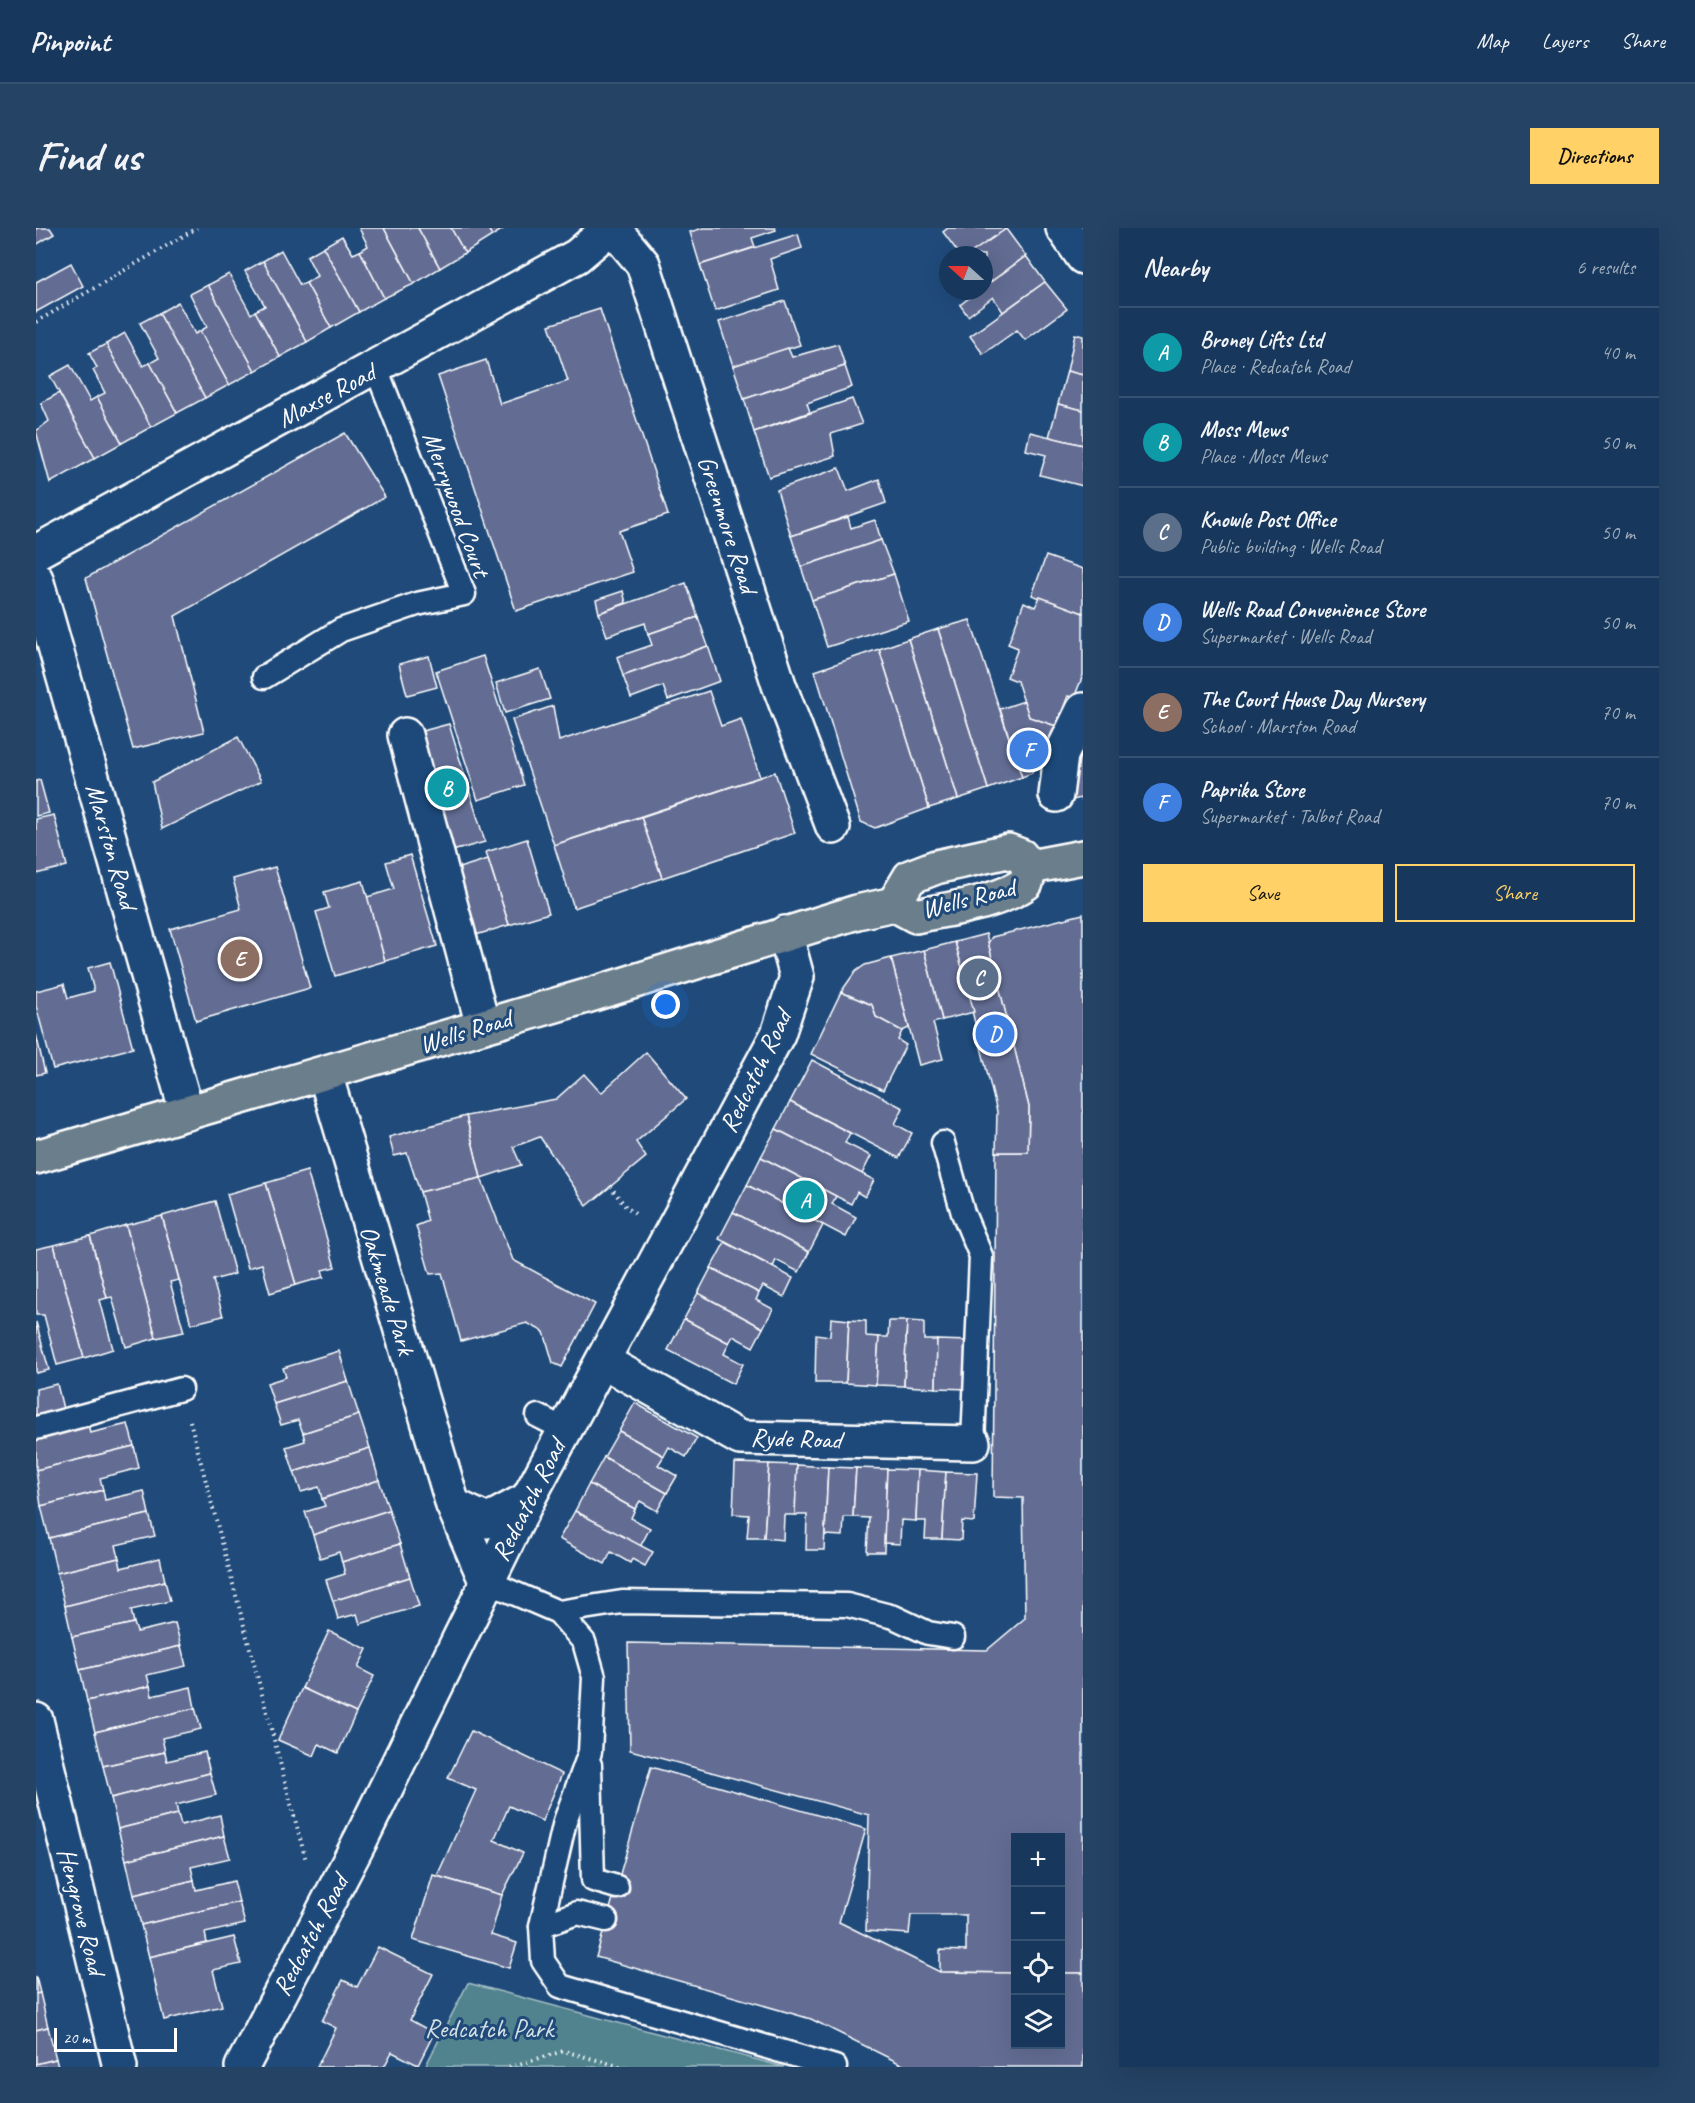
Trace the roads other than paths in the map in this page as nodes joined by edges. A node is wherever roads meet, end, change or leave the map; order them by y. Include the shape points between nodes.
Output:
1 (612, 228) edge
2 (1063, 228) edge
3 (1083, 257) edge
4 (376, 368) junction
5 (36, 552) edge
6 (36, 579) edge
7 (264, 677) dead end
8 (1083, 710) edge
9 (405, 735) dead end
10 (1056, 795) dead end
11 (833, 827) dead end
12 (1083, 856) edge
13 (1030, 867) junction
14 (894, 904) junction
15 (785, 933) junction
16 (483, 1026) junction
17 (324, 1074) junction
18 (187, 1113) junction
19 (943, 1143) dead end
20 (36, 1157) edge
21 (603, 1361) junction
22 (181, 1389) road end
23 (36, 1428) edge
24 (973, 1443) joint
25 (528, 1499) junction
26 (453, 1505) junction
27 (486, 1581) junction
28 (558, 1612) junction
29 (953, 1637) dead end
30 (36, 1720) edge
31 (590, 1752) junction
32 (617, 1887) dead end
33 (606, 1920) dead end
34 (541, 1926) junction
35 (120, 2067) edge
36 (242, 2067) edge
37 (835, 2067) edge

1 - 4 street, Maxse Road via 577,256
1 - 11 street, Greenmore Road via 643,264 779,685
2 - 3 street
4 - 5 street, Maxse Road
4 - 7 lane, Merrywood Court via 464,594 417,604 341,630
6 - 18 street, Marston Road
8 - 10 street via 1061,755
9 - 16 street
12 - 13 highway, Wells Road
13 - 14 highway, Wells Road via 1026,883 986,900 916,916
13 - 14 highway, Wells Road via 1021,856 1008,851 936,867 910,877
14 - 15 highway, Wells Road
15 - 16 highway, Wells Road
15 - 21 street, Redcatch Road via 797,977 778,1034
16 - 17 highway, Wells Road
17 - 18 highway, Wells Road
17 - 26 street, Oakmeade Park
18 - 20 highway, Wells Road
19 - 24 lane via 963,1213 981,1256
21 - 24 street, Ryde Road via 740,1438
21 - 25 street, Redcatch Road via 551,1423
22 - 23 lane
25 - 26 street via 487,1521
25 - 27 street, Redcatch Road
26 - 27 street, Oakmeade Park
27 - 28 lane
27 - 36 street, Redcatch Road via 360,1841
28 - 29 lane via 622,1602 847,1605 894,1617 928,1633
28 - 31 lane via 584,1642 594,1677
30 - 35 street, Hengrove Road
31 - 32 lane via 593,1880
31 - 34 lane via 565,1821
33 - 34 lane via 577,1913
34 - 37 lane via 543,1961 560,1986

